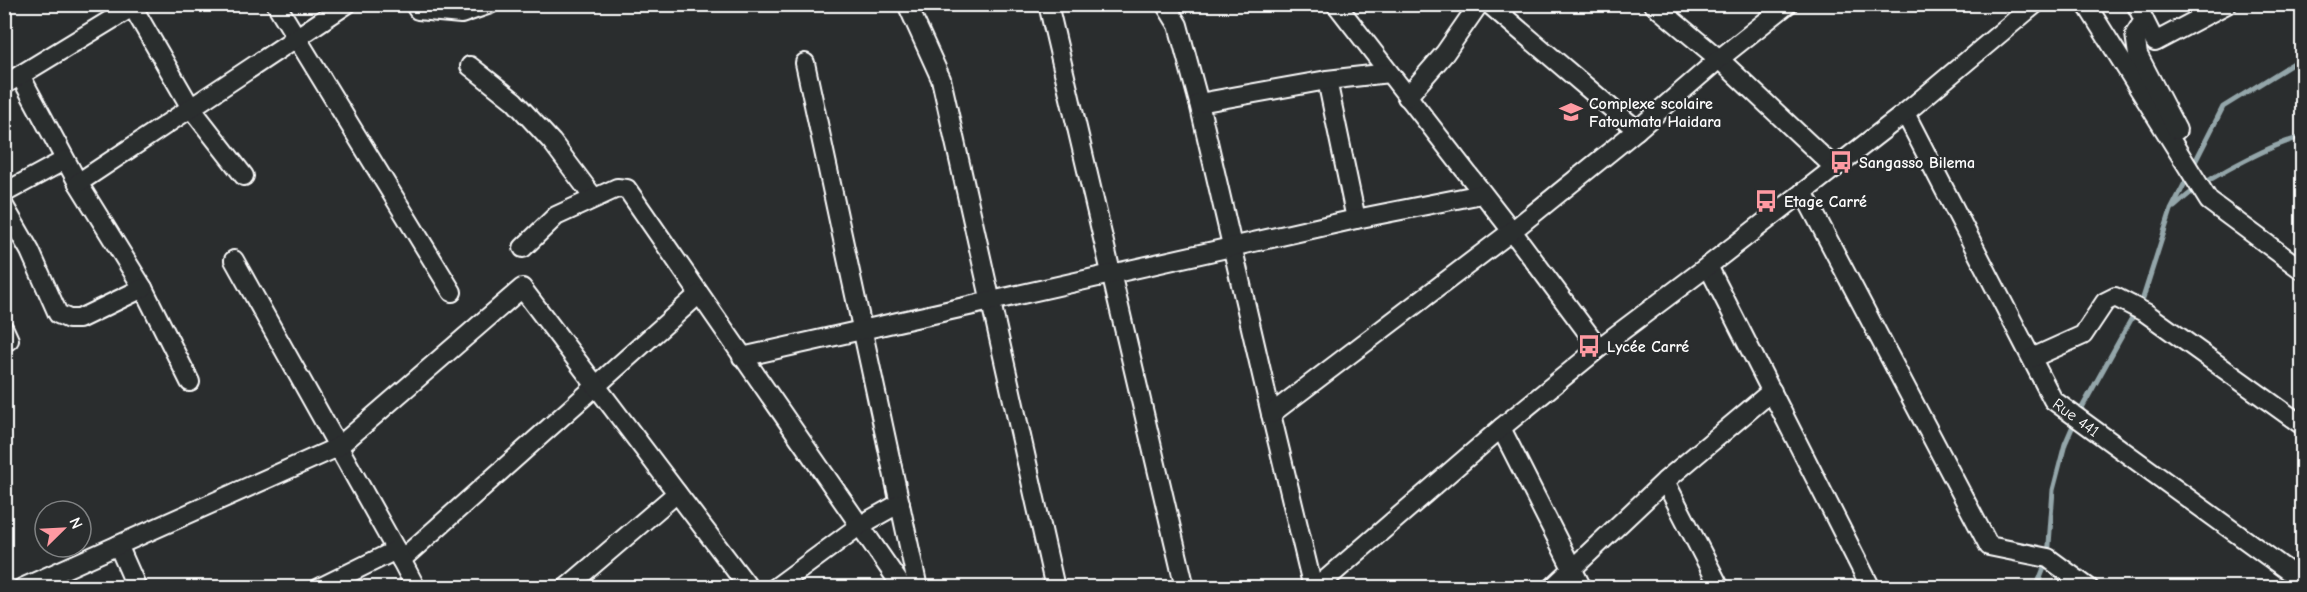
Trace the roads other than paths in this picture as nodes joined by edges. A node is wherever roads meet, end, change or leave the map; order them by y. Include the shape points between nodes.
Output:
1 (276, 4) edge
2 (347, 4) edge
3 (414, 4) edge
4 (490, 4) edge
5 (907, 4) edge
6 (1048, 4) edge
7 (1166, 4) edge
8 (1336, 4) edge
9 (1479, 4) edge
10 (1489, 4) edge
11 (1653, 4) edge
12 (1788, 4) edge
13 (2086, 4) edge
14 (2228, 4) edge
15 (134, 5) edge
16 (2031, 6) edge
17 (2140, 12) edge
18 (296, 38) junction
19 (1719, 59) junction
20 (805, 63) dead end
21 (470, 66) dead end
22 (1389, 73) junction
23 (1327, 80) junction
24 (13, 81) edge
25 (1407, 97) junction
26 (1199, 103) junction
27 (191, 108) junction
28 (1905, 113) junction
29 (1637, 130) junction
30 (2177, 130) dead end
31 (65, 160) junction
32 (1835, 168) junction
33 (244, 176) dead end
34 (78, 183) junction
35 (1803, 192) junction
36 (4, 193) edge
37 (1482, 194) junction
38 (594, 198) junction
39 (4, 206) edge
40 (1356, 219) junction
41 (1512, 231) junction
42 (1232, 246) junction
43 (523, 248) dead end
44 (234, 260) dead end
45 (1708, 266) junction
46 (2302, 270) edge
47 (1111, 273) junction
48 (143, 288) junction
49 (452, 292) dead end
50 (699, 294) junction
51 (991, 300) junction
52 (862, 329) junction
53 (1599, 348) junction
54 (742, 357) junction
55 (2031, 358) junction
56 (190, 382) dead end
57 (596, 386) junction
58 (1772, 391) junction
59 (1271, 414) junction
60 (2302, 425) edge
61 (1501, 428) junction
62 (338, 447) junction
63 (1665, 481) junction
64 (677, 493) junction
65 (900, 503) junction
66 (859, 526) junction
67 (118, 545) junction
68 (398, 555) junction
69 (1573, 569) junction
70 (2302, 581) edge
71 (22, 588) edge
72 (137, 588) edge
73 (319, 588) edge
74 (416, 588) edge
75 (566, 588) edge
76 (749, 588) edge
77 (775, 588) edge
78 (903, 588) edge
79 (918, 588) edge
80 (1055, 588) edge
81 (1185, 588) edge
82 (1314, 588) edge
83 (1552, 588) edge
84 (1582, 588) edge
85 (1720, 588) edge
86 (1871, 588) edge
87 (2089, 588) edge

1 - 18 street
2 - 18 street
3 - 4 street via 418,10 461,14
5 - 51 street via 941,79
6 - 47 street
7 - 26 street via 1178,25
8 - 22 street
9 - 25 street via 1445,53
10 - 29 street
11 - 19 street
12 - 19 street
13 - 46 street via 2209,201
14 - 17 street via 2155,42
15 - 24 street
15 - 27 street
16 - 28 street
17 - 30 street via 2135,34 2139,55
18 - 27 street
18 - 49 street
19 - 29 street
19 - 32 street
20 - 52 street
21 - 38 street via 514,101 552,142
22 - 23 street
22 - 25 street
23 - 26 street
23 - 40 street
24 - 31 street
25 - 37 street
26 - 42 street
27 - 33 street
27 - 34 street
28 - 32 street
28 - 55 street, Rue 441
29 - 41 street
31 - 34 street
31 - 36 street
32 - 35 street
34 - 48 street
35 - 45 street
35 - 87 street via 1989,546 2048,558
37 - 40 street
37 - 41 street
38 - 43 street via 556,216
38 - 50 street via 617,188 627,189
39 - 48 street via 30,251 58,314 79,319
40 - 42 street
41 - 53 street
41 - 59 street
42 - 47 street
42 - 59 street
44 - 62 street
45 - 53 street
45 - 58 street
47 - 51 street
47 - 81 street
48 - 56 street
50 - 54 street
50 - 57 street
51 - 52 street
51 - 80 street
52 - 54 street
52 - 65 street
53 - 61 street
54 - 66 street
55 - 60 street via 2084,335 2104,302 2115,297 2146,313
55 - 70 street, Rue 441 via 2054,400
57 - 62 street via 522,288
57 - 64 street
57 - 68 street
58 - 63 street
58 - 86 street
59 - 82 street
61 - 69 street
61 - 82 street
62 - 67 street
62 - 68 street
63 - 69 street
63 - 85 street
64 - 75 street
64 - 76 street
65 - 66 street
65 - 79 street
66 - 77 street
66 - 78 street
67 - 71 street
67 - 72 street
68 - 73 street
68 - 74 street
69 - 83 street
69 - 84 street

